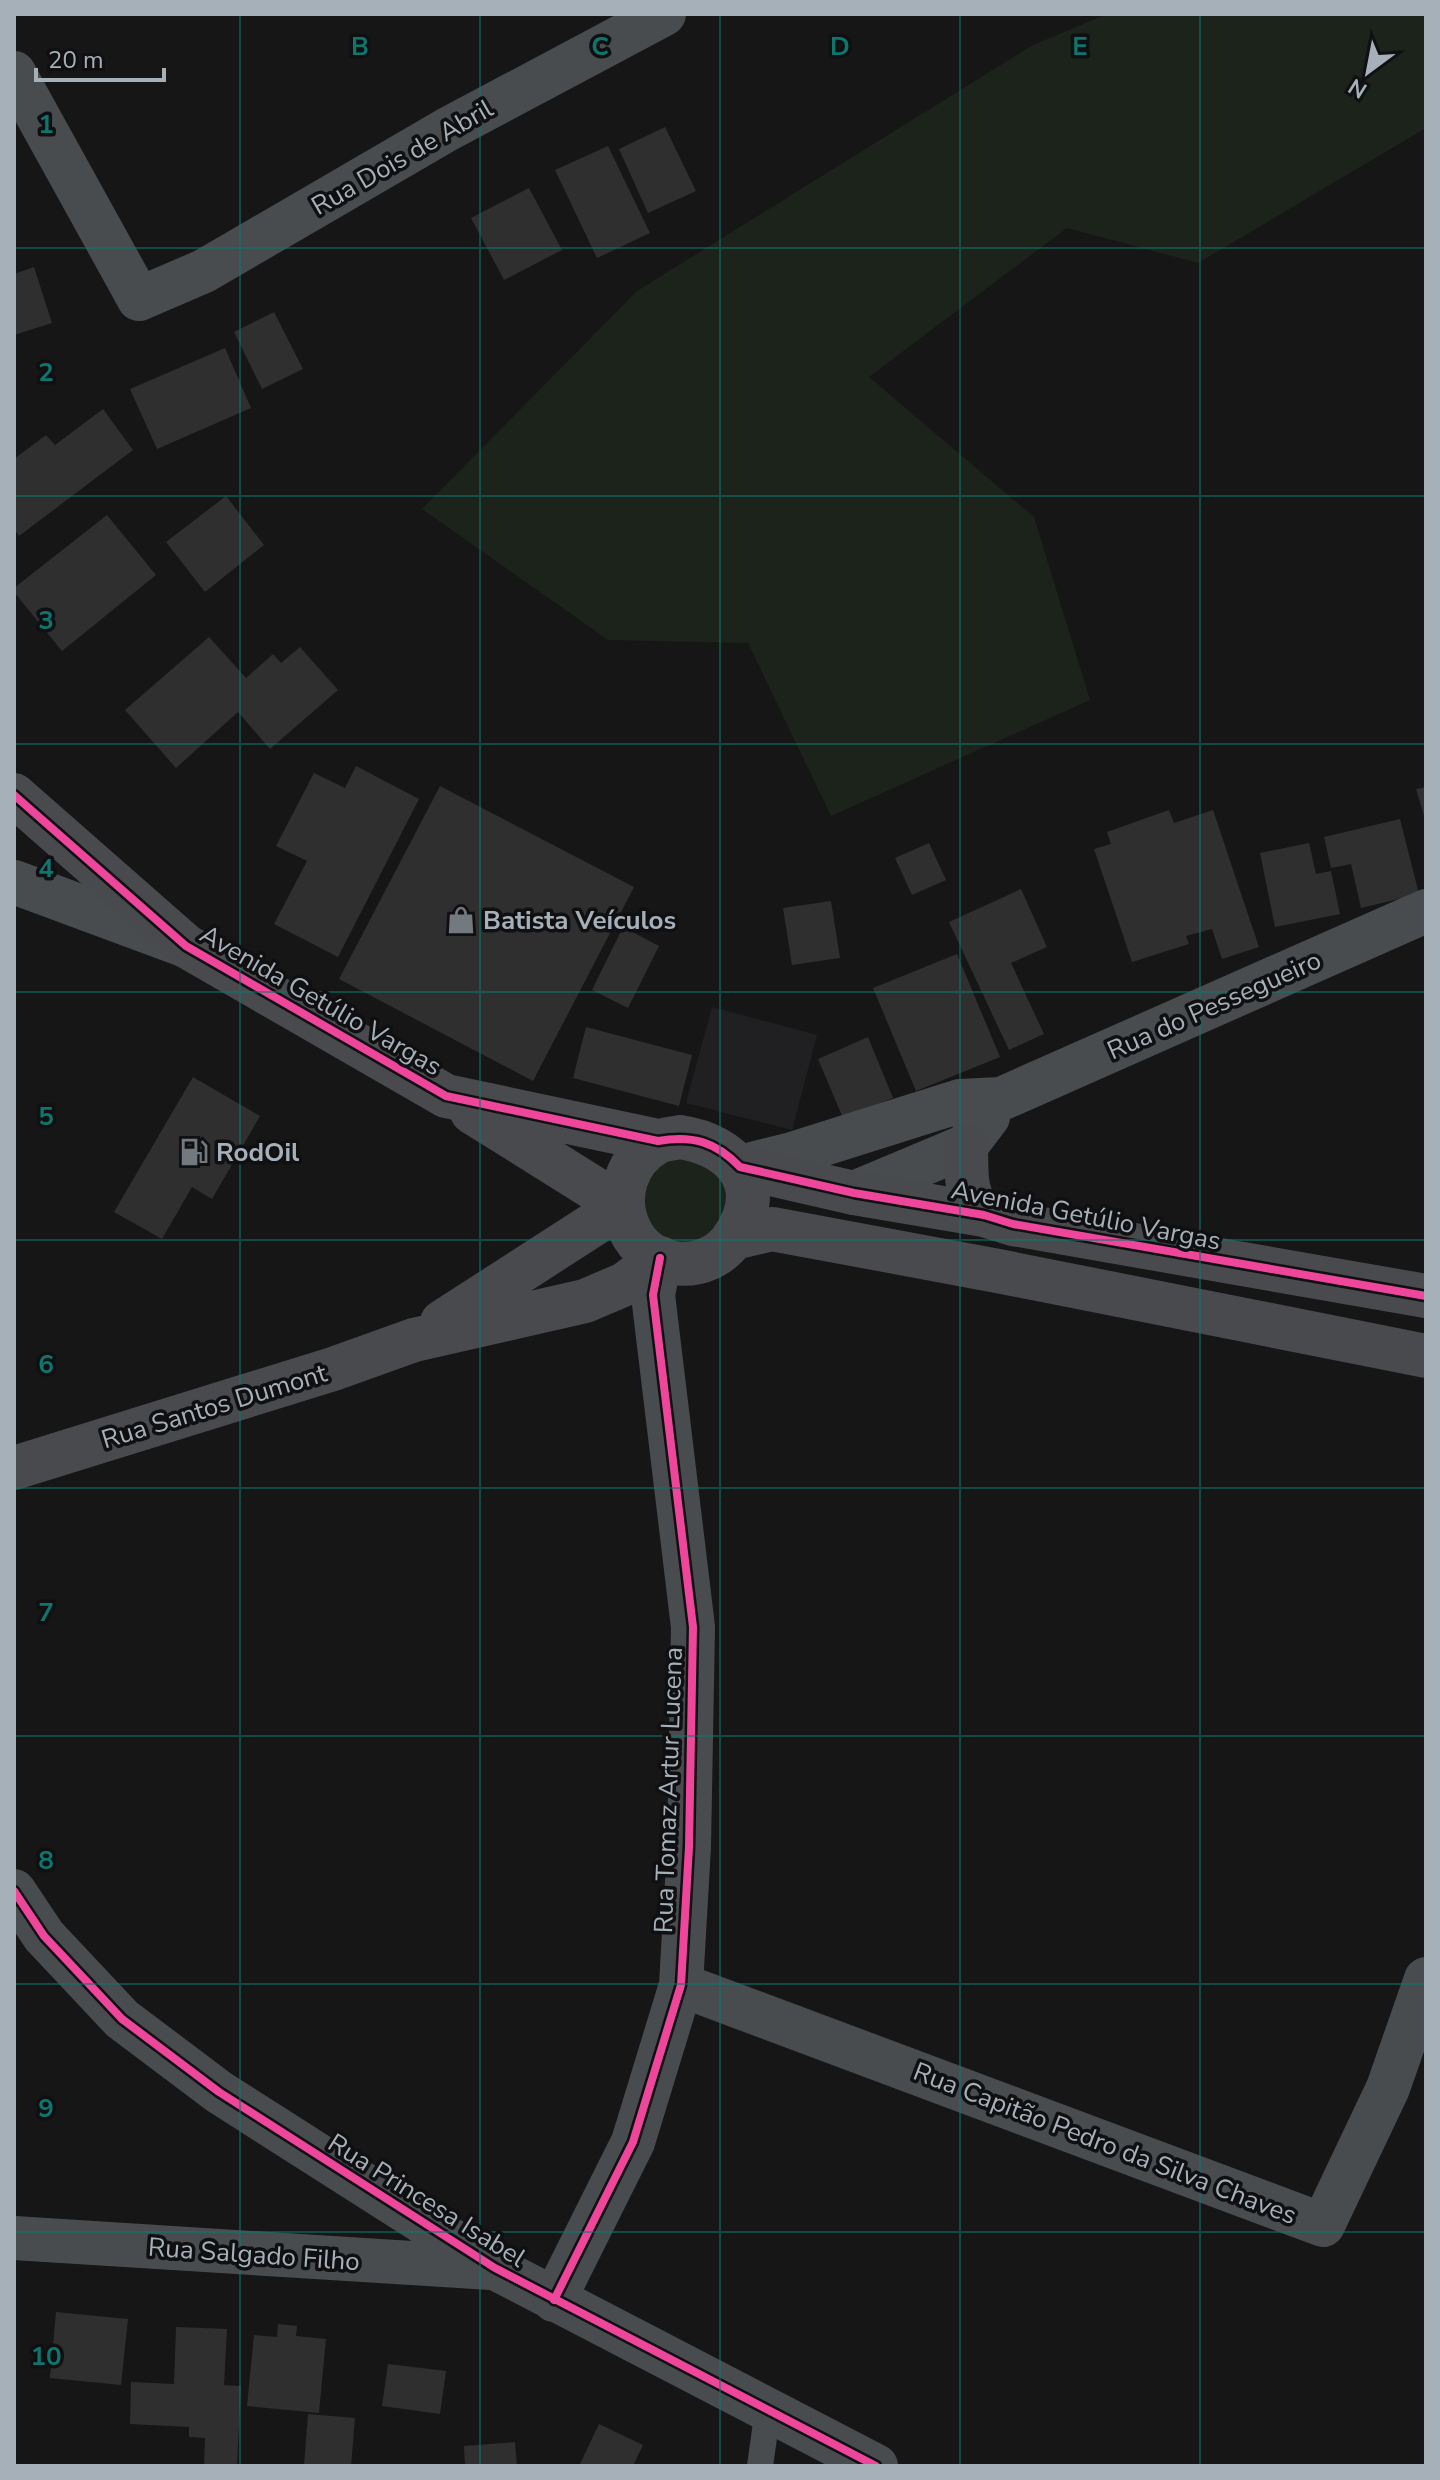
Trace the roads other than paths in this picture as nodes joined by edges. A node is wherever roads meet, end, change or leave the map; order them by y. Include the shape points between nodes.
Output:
1 (664, 14) edge
2 (14, 73) edge
3 (14, 795) edge
4 (14, 882) edge
5 (1426, 911) edge
6 (186, 946) junction
7 (446, 1096) junction
8 (1001, 1099) junction
9 (658, 1141) junction
10 (966, 1146) junction
11 (740, 1167) junction
12 (854, 1193) junction
13 (622, 1206) junction
14 (984, 1215) junction
15 (752, 1233) junction
16 (660, 1258) junction
17 (1426, 1296) edge
18 (414, 1340) junction
19 (1426, 1356) edge
20 (14, 1468) edge
21 (14, 1891) edge
22 (1426, 1979) edge
23 (681, 1985) junction
24 (14, 2238) edge
25 (495, 2268) junction
26 (554, 2300) junction
27 (768, 2409) junction
28 (760, 2466) edge
29 (876, 2466) edge

1 - 2 street, Rua Dois de Abril via 448,129 204,271 139,299
3 - 6 main road, Avenida Getúlio Vargas
4 - 6 street
5 - 8 street, Rua do Pessegueiro
6 - 7 main road, Avenida Getúlio Vargas
7 - 9 main road, Avenida Getúlio Vargas
7 - 13 main road
8 - 10 street, Rua do Pessegueiro
8 - 11 street, Rua do Pessegueiro via 960,1101
9 - 11 main road via 694,1139 729,1155
9 - 13 main road via 639,1155 626,1175
10 - 12 street
10 - 14 main road via 972,1204
11 - 12 main road, Avenida Getúlio Vargas
11 - 15 main road
12 - 14 main road, Avenida Getúlio Vargas
12 - 15 main road
13 - 16 main road via 629,1230
13 - 18 main road, Rua Santos Dumont
14 - 17 main road, Avenida Getúlio Vargas
15 - 16 main road via 701,1263 681,1266
15 - 19 main road via 1003,1272
16 - 18 main road, Rua Santos Dumont via 625,1284 585,1301
16 - 23 street, Rua Tomaz Artur Lucena via 653,1295 693,1627
18 - 20 main road, Rua Santos Dumont
21 - 25 street, Rua Princesa Isabel via 44,1936 122,2019 219,2092
22 - 23 street, Rua Capitão Pedro da Silva Chaves via 1388,2088 1323,2225
23 - 26 street, Rua Tomaz Artur Lucena via 633,2142
24 - 25 street, Rua Salgado Filho
25 - 26 street, Rua Princesa Isabel
26 - 27 street, Rua Princesa Isabel
27 - 28 lane
27 - 29 street, Rua Princesa Isabel

